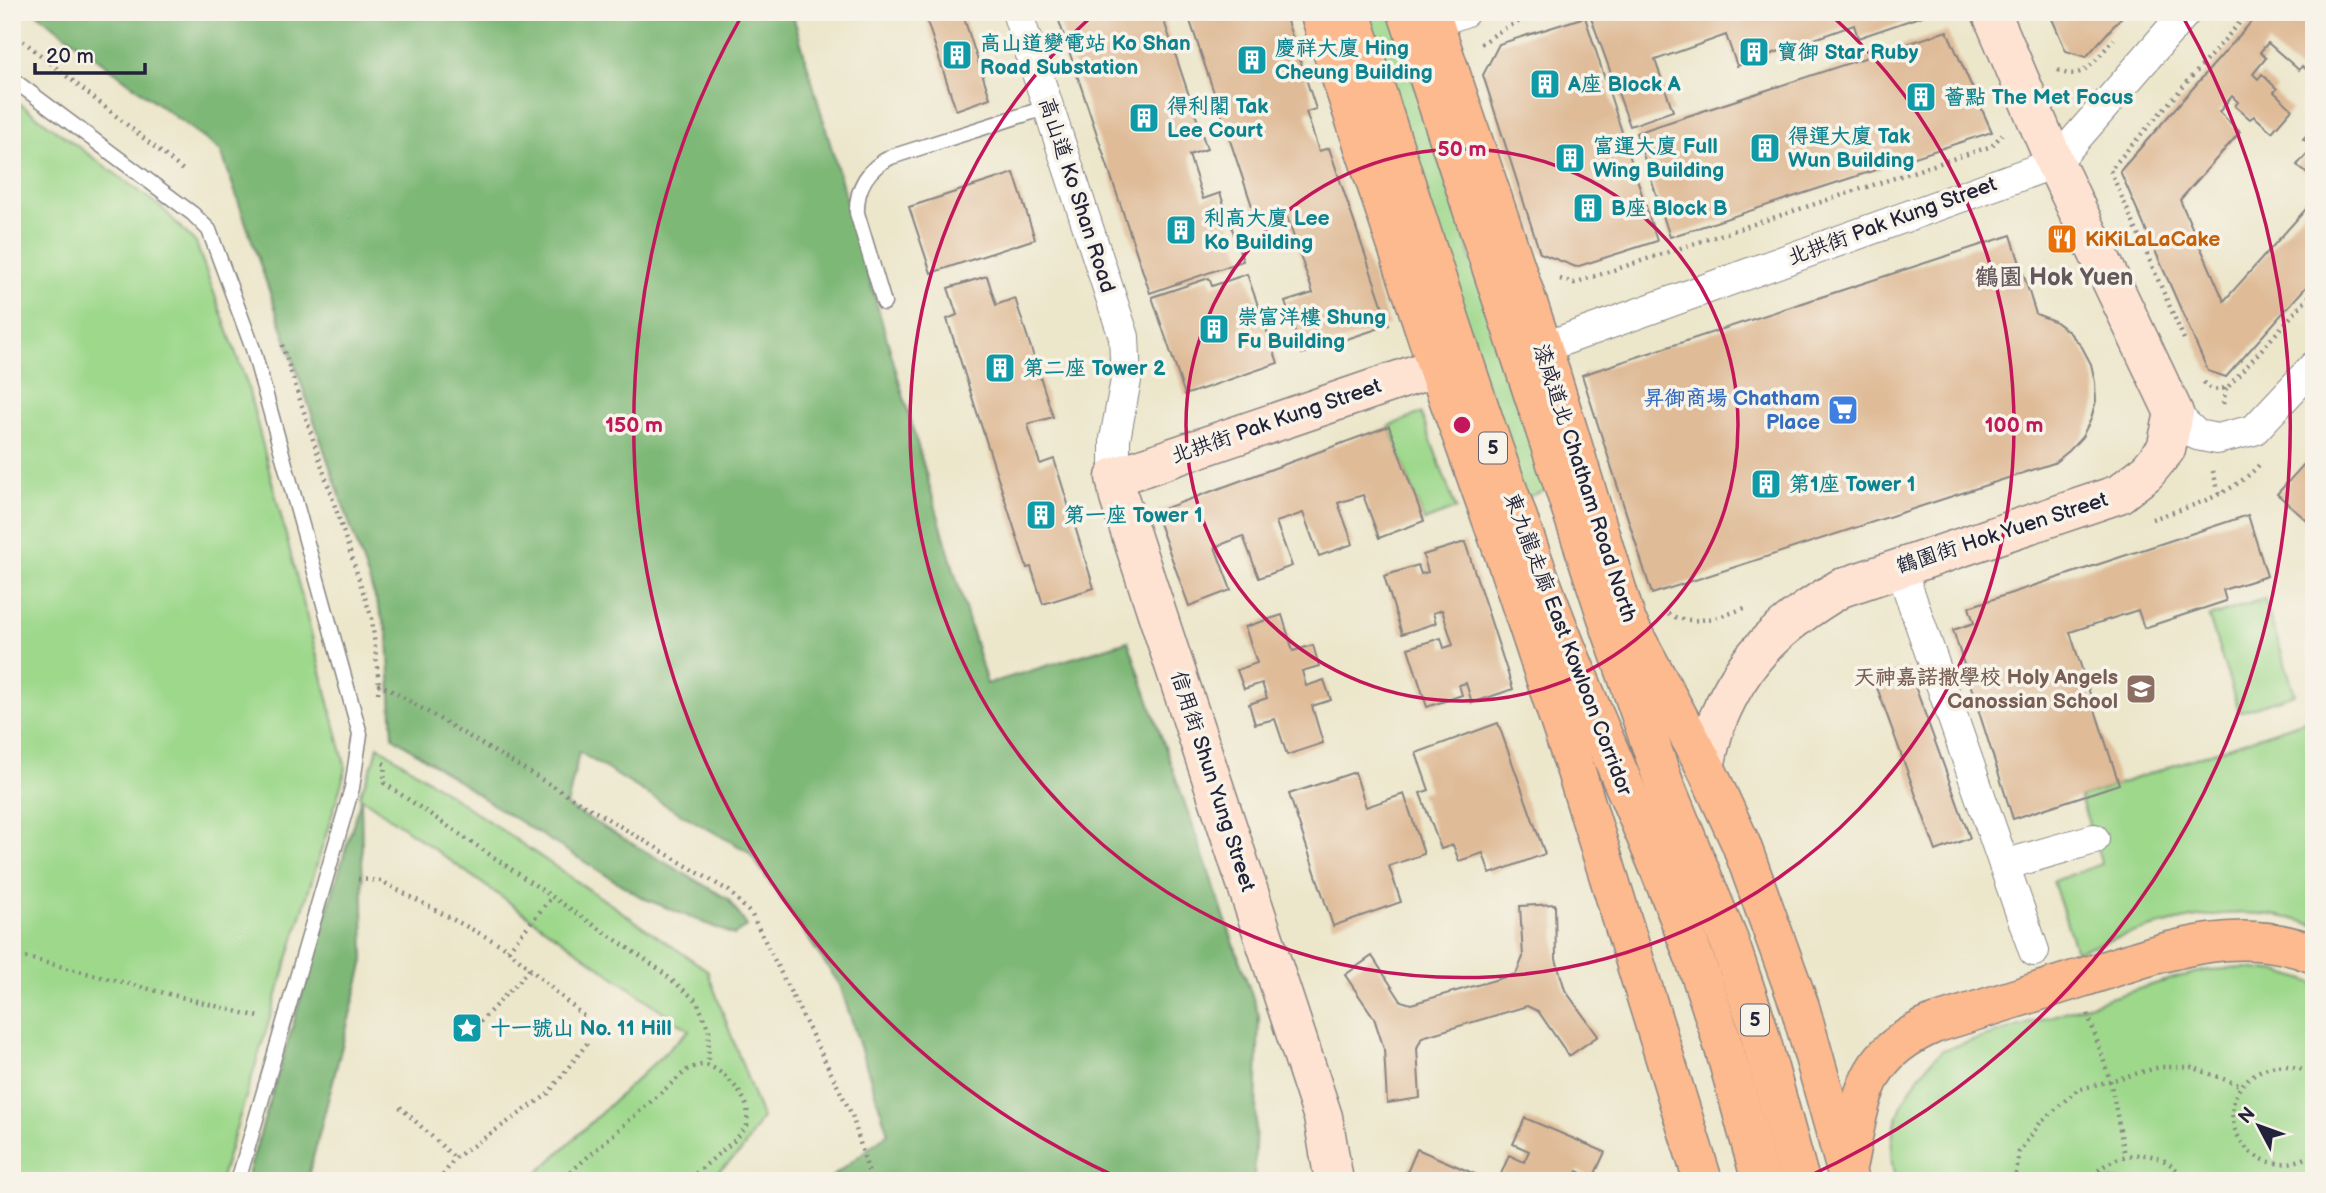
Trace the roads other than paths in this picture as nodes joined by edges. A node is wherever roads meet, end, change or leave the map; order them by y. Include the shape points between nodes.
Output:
1 (1017, 12) edge
2 (1320, 12) edge
3 (1351, 12) edge
4 (1991, 12) edge
5 (2186, 12) edge
6 (1434, 15) edge
7 (12, 79) edge
8 (1048, 107) junction
9 (2055, 163) junction
10 (884, 303) dead end
11 (1542, 348) junction
12 (2314, 366) edge
13 (1437, 367) junction
14 (1126, 380) joint
15 (2174, 413) junction
16 (1115, 477) junction
17 (1900, 566) junction
18 (1705, 765) junction
19 (2094, 839) dead end
20 (2004, 865) junction
21 (2034, 951) dead end
22 (2314, 954) edge
23 (1848, 1175) edge
24 (238, 1181) edge
25 (1334, 1181) edge
26 (1703, 1181) edge
27 (1760, 1181) edge
28 (1800, 1181) edge

1 - 8 street, 高山道 Ko Shan Road
2 - 13 main road
3 - 27 main road, 東九龍走廊 East Kowloon Corridor / 5 via 1521,527 1718,1024
4 - 9 street
5 - 9 street, 北拱街 Pak Kung Street
6 - 11 main road, 漆咸道北 Chatham Road North
6 - 28 main road, 東九龍走廊 East Kowloon Corridor / 5 via 1607,617 1664,783 1729,942
7 - 24 lane via 209,230 253,349 360,734 352,788
8 - 10 lane via 880,162 866,178 856,200 857,213
8 - 14 street, 高山道 Ko Shan Road via 1124,337
9 - 11 street, 北拱街 Pak Kung Street
9 - 15 street
11 - 18 main road, 漆咸道北 Chatham Road North via 1627,622
12 - 15 street via 2254,430 2217,439 2197,435
13 - 16 street, 北拱街 Pak Kung Street
13 - 26 main road via 1576,771
14 - 16 street, 信用街 Shun Yung Street via 1115,439
15 - 17 street, 鶴園街 Hok Yuen Street via 2166,449 2146,474 2119,494
16 - 25 street, 信用街 Shun Yung Street via 1323,1117
17 - 18 street, 鶴園街 Hok Yuen Street via 1841,587 1801,611 1766,642 1738,679 1717,720
17 - 20 street
18 - 23 main road, 漆咸道北 Chatham Road North via 1772,925
19 - 20 street
20 - 21 street
22 - 23 main road via 2250,939 2196,944 1915,1032 1896,1044 1864,1089

